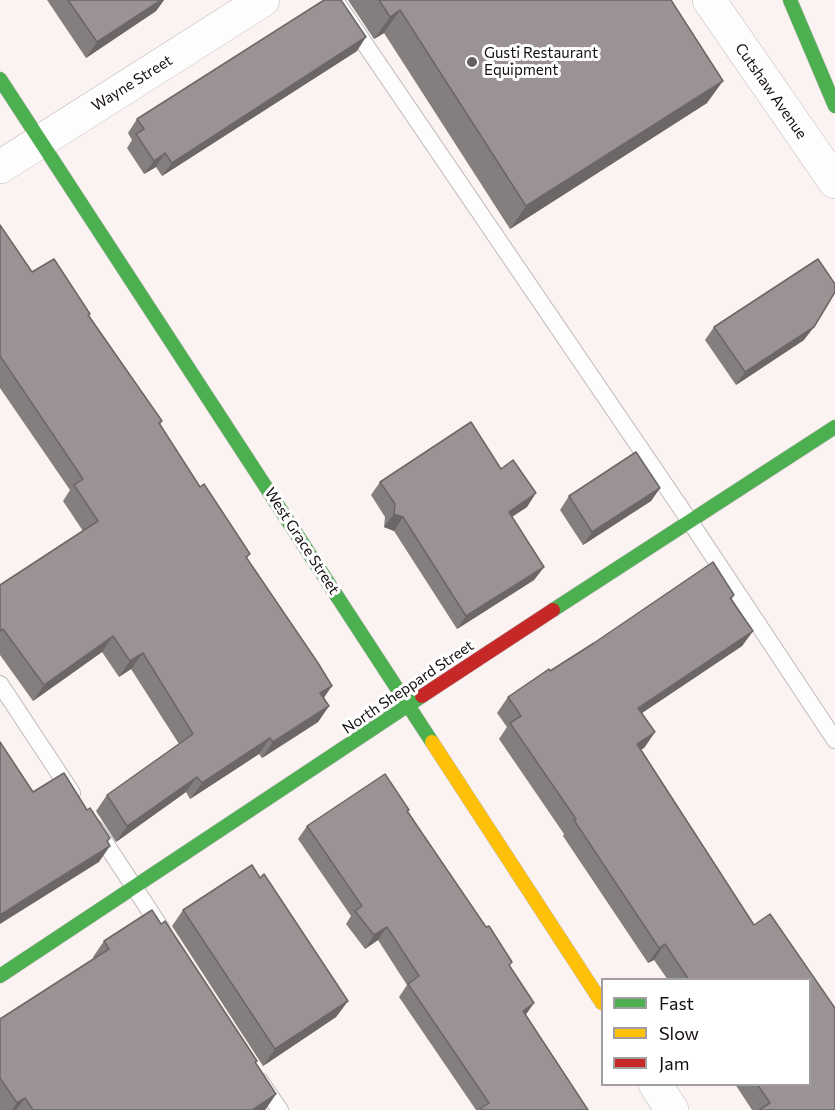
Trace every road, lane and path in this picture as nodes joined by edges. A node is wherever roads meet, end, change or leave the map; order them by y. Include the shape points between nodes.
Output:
1 (263, 0) edge
2 (335, 0) edge
3 (709, 0) edge
4 (790, 0) edge
5 (0, 79) edge
6 (835, 106) edge
7 (41, 141) junction
8 (0, 167) edge
9 (835, 182) edge
10 (835, 427) edge
11 (688, 520) junction
12 (0, 684) edge
13 (410, 706) junction
14 (835, 740) edge
15 (135, 887) junction
16 (172, 945) edge
17 (0, 976) edge
18 (601, 1000) edge
19 (254, 1071) edge
20 (656, 1086) edge
21 (280, 1110) edge
22 (672, 1110) edge

1 - 7 street, Wayne Street
2 - 11 lane
3 - 9 street, Cutshaw Avenue
4 - 6 street
5 - 7 street, West Grace Street
7 - 8 street, Wayne Street
7 - 13 street, West Grace Street
10 - 11 street, North Sheppard Street
11 - 13 street, North Sheppard Street
11 - 14 lane
12 - 15 lane
13 - 15 street, North Sheppard Street
13 - 18 street, West Grace Street
15 - 16 lane
15 - 17 street, North Sheppard Street
19 - 21 lane
20 - 22 street

